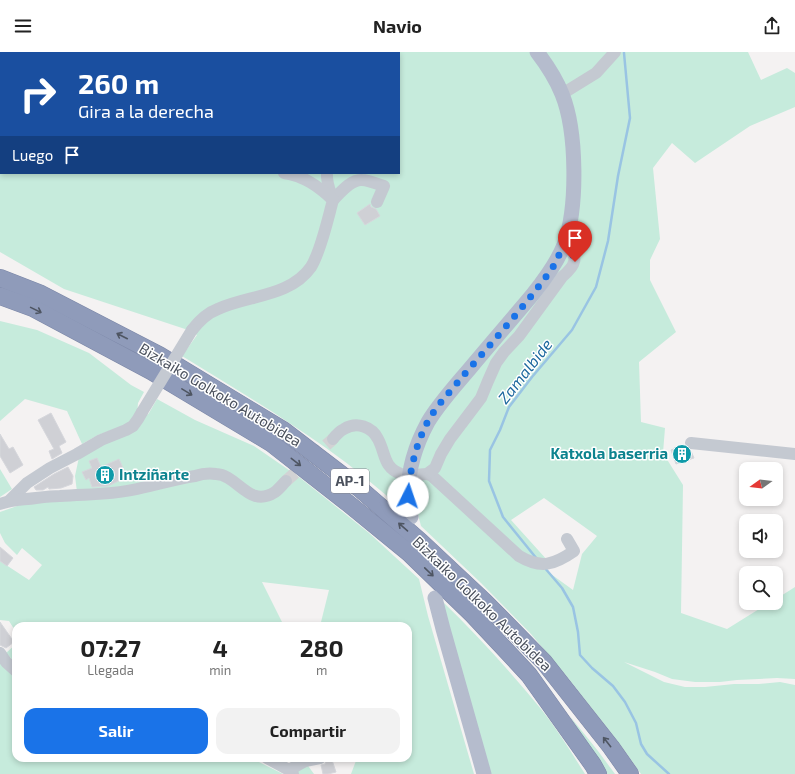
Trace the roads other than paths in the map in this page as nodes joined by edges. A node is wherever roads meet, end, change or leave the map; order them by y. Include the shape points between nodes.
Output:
1 (537, 52) edge
2 (615, 52) edge
3 (562, 94) junction
4 (288, 174) edge
5 (327, 174) edge
6 (333, 200) junction
7 (377, 202) dead end
8 (564, 245) junction
9 (0, 278) edge
10 (0, 296) edge
11 (333, 439) tunnel mouth
12 (691, 443) dead end
13 (795, 454) edge
14 (401, 474) dead end
15 (427, 474) junction
16 (414, 475) dead end
17 (286, 482) tunnel mouth
18 (5, 502) edge
19 (411, 517) dead end
20 (567, 539) dead end
21 (435, 598) dead end
22 (0, 653) edge
23 (12, 667) edge
24 (274, 762) edge
25 (304, 762) edge
26 (291, 772) edge
27 (484, 774) edge
28 (598, 774) edge
29 (630, 774) edge

1 - 3 main road
2 - 3 street via 596,73
3 - 8 main road via 571,133 574,166 572,207
4 - 6 street via 312,182
5 - 6 street
6 - 7 street via 344,188 361,179 384,186
6 - 18 street, bridge via 318,251 312,266 305,274 286,287 218,308 201,319 133,426 50,468
8 - 15 street via 573,254 575,262 571,270 562,277 496,363 481,398 450,439 435,468
8 - 19 main road via 545,279 435,410 428,422 416,449 409,478
29 -> 9 highway, Bizkaiko Golkoko Autobidea / AP-1 via 544,662 485,602 359,488 283,430 159,355 41,294
10 -> 28 highway, Bizkaiko Golkoko Autobidea / AP-1 via 33,308 151,371 271,443 349,504 409,553 473,615 529,675
11 - 14 street via 350,426 364,426 375,434 386,462 395,472
12 - 13 street
15 - 16 street
15 - 20 street via 529,562 553,563 564,558 574,551
17 - 18 street via 269,495 256,496 250,495 222,474 215,473 117,493
21 - 27 main road
22 - 23 street
24 - 26 street
25 - 26 street

